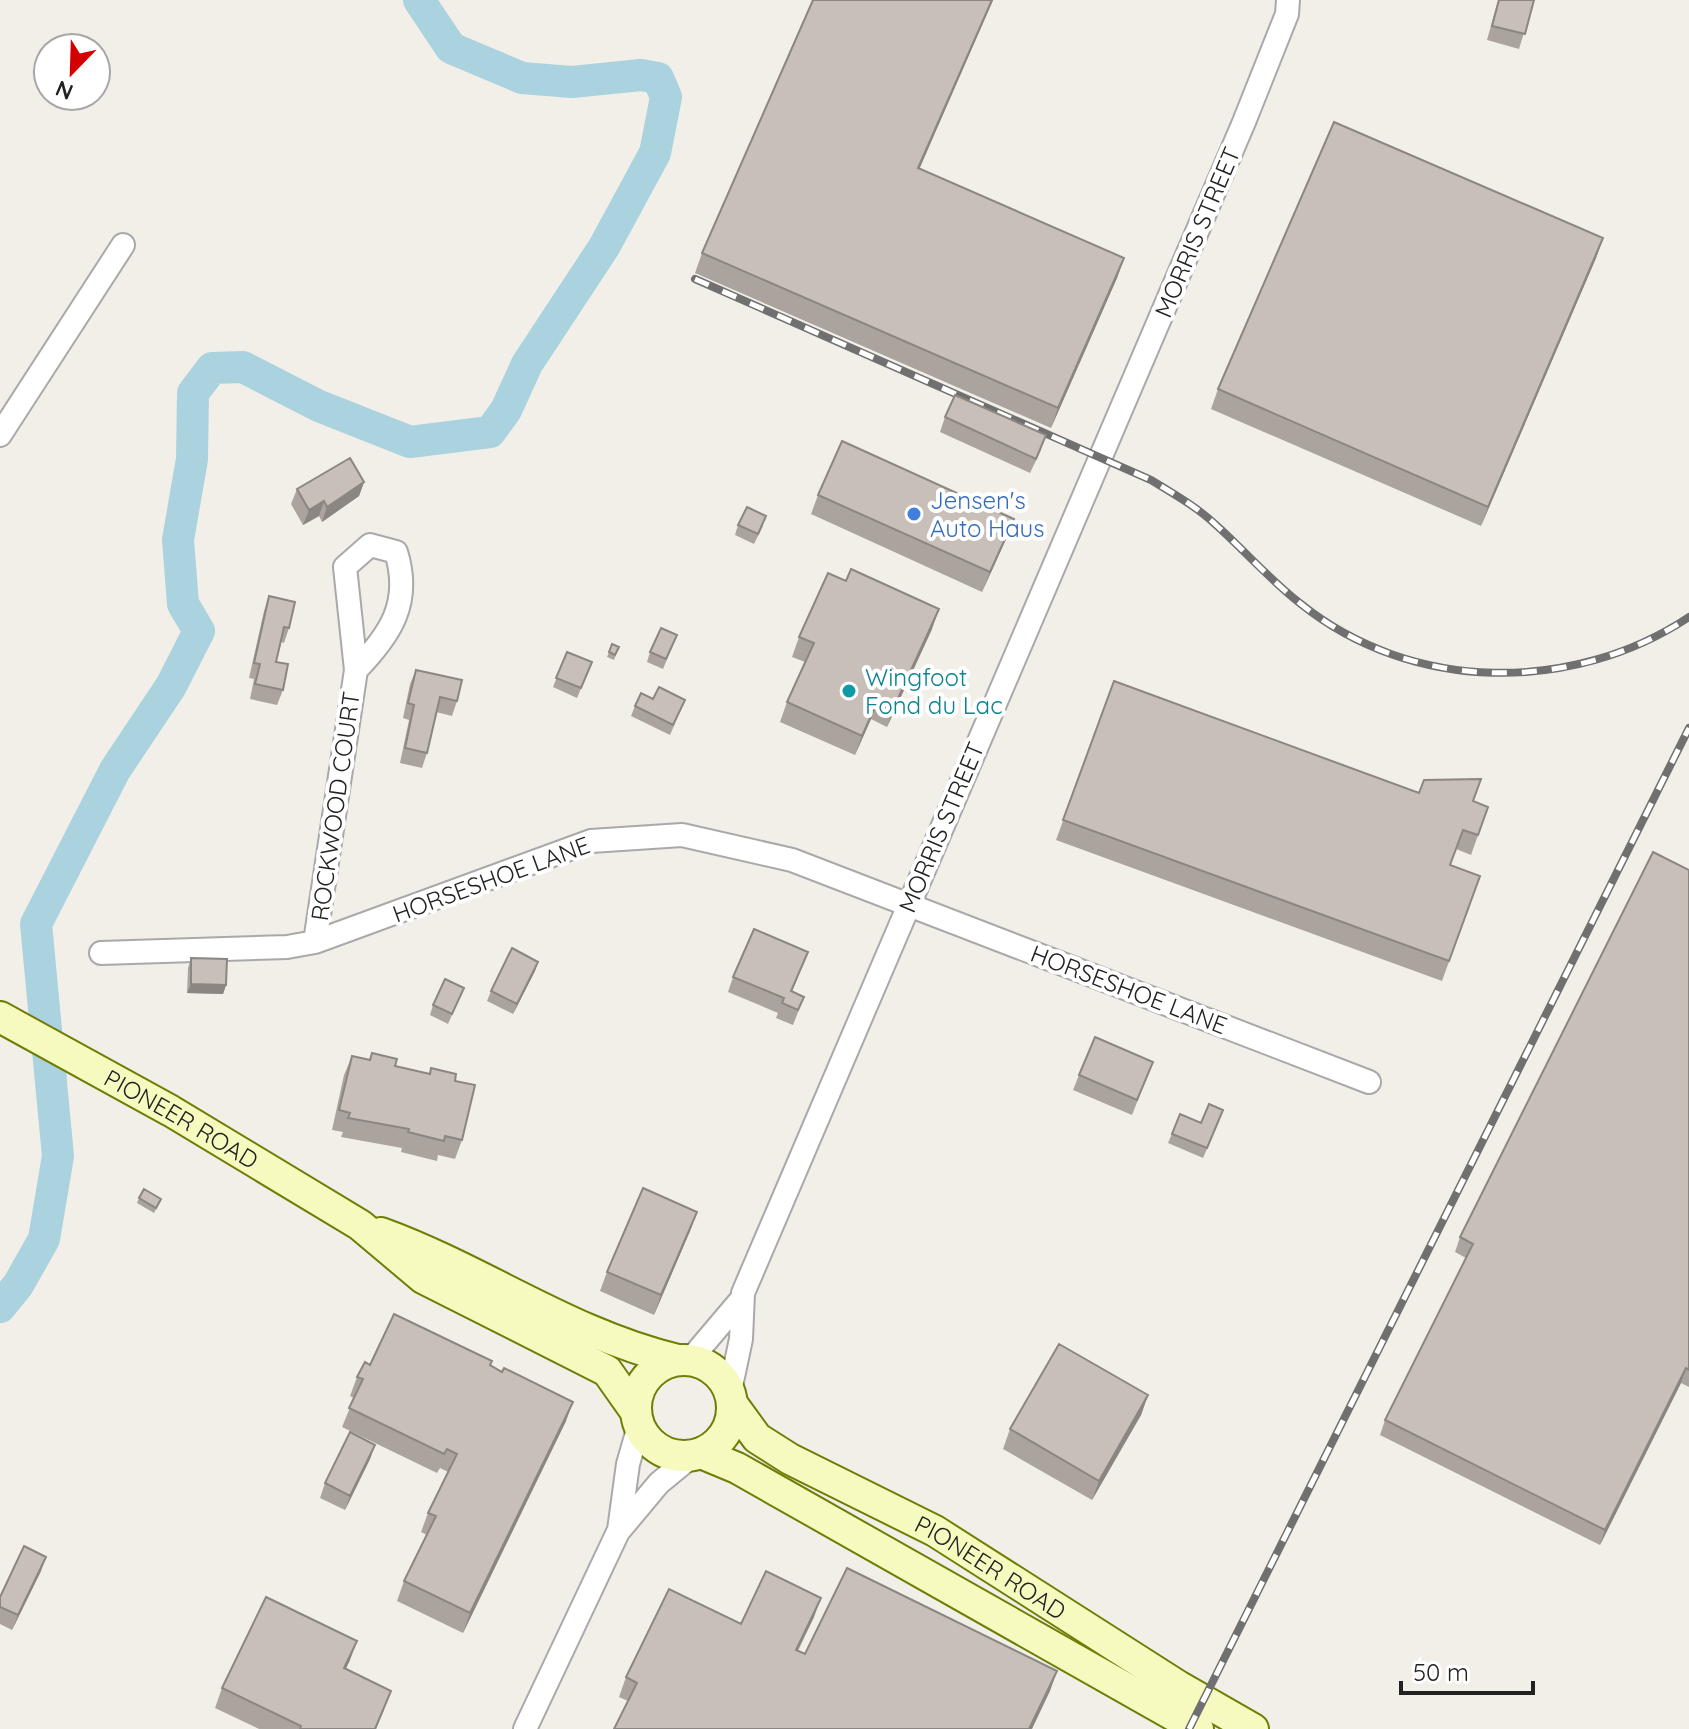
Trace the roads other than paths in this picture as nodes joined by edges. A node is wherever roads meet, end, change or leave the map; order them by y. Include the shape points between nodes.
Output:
1 (1288, 0) edge
2 (123, 245) dead end
3 (0, 435) edge
4 (356, 670) junction
5 (908, 905) junction
6 (315, 942) junction
7 (101, 953) dead end
8 (5, 1020) edge
9 (1369, 1082) dead end
10 (360, 1225) junction
11 (740, 1301) junction
12 (684, 1360) junction
13 (731, 1398) junction
14 (637, 1419) junction
15 (696, 1454) junction
16 (618, 1532) junction
17 (525, 1729) edge
18 (1198, 1729) edge
19 (1253, 1729) edge

1 - 5 street, MORRIS STREET via 1244,122
2 - 3 street
4 - 4 street, ROCKWOOD COURT via 379,647 399,610 404,576 396,552 370,545 345,567
4 - 6 street, ROCKWOOD COURT
5 - 6 street, HORSESHOE LANE via 792,860 682,835 591,841
5 - 9 street, HORSESHOE LANE
5 - 11 street, MORRIS STREET
6 - 7 street, HORSESHOE LANE
8 - 10 main road, PIONEER ROAD via 171,1111
10 - 12 main road, PIONEER ROAD via 439,1254 594,1335
10 - 14 main road, PIONEER ROAD via 423,1278 607,1371
11 - 12 street, MORRIS STREET
11 - 13 street, MORRIS STREET via 741,1339
12 - 13 main road via 712,1368
12 - 14 main road via 664,1364 642,1383
13 - 15 main road via 725,1435
13 - 19 main road, PIONEER ROAD via 757,1438 768,1445 935,1531
14 - 15 main road via 652,1444 666,1453
14 - 16 street
15 - 16 street via 659,1483
15 - 18 main road, PIONEER ROAD via 737,1468
16 - 17 street

